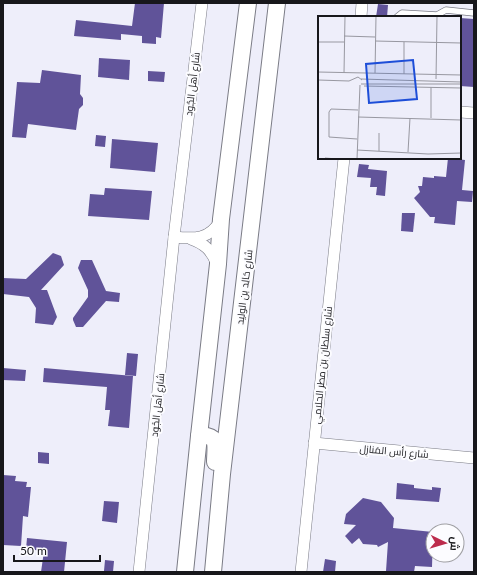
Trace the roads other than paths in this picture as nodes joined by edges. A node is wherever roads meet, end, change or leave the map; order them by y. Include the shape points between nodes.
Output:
1 (202, 3) edge
2 (248, 3) edge
3 (277, 3) edge
4 (362, 3) edge
5 (474, 13) edge
6 (361, 16) edge
7 (398, 16) edge
8 (461, 112) edge
9 (474, 113) edge
10 (344, 159) edge
11 (221, 219) junction
12 (174, 237) junction
13 (191, 239) junction
14 (218, 264) junction
15 (199, 436) junction
16 (314, 443) junction
17 (474, 458) edge
18 (222, 474) junction
19 (140, 572) edge
20 (186, 572) edge
21 (213, 572) edge
22 (301, 572) edge

1 - 12 street, شارع أهل الجُود
2 - 11 street
3 - 18 street, شارع خالِد بن الوليد
4 - 6 street
5 - 7 lane via 446,10 437,15 402,13
8 - 9 street
10 - 16 street, شارع سلطان بن مطر الحلامي
11 - 13 street via 212,231
11 - 14 street
12 - 13 street
12 - 19 street, شارع أهل الجُود
13 - 14 street via 208,248
14 - 15 street
15 - 18 street via 210,436 214,440 215,462
15 - 20 street
16 - 17 street, شارع رأس المَنازِل
16 - 22 street, شارع سلطان بن مطر الحلامي
18 - 21 street, شارع خالِد بن الوليد

